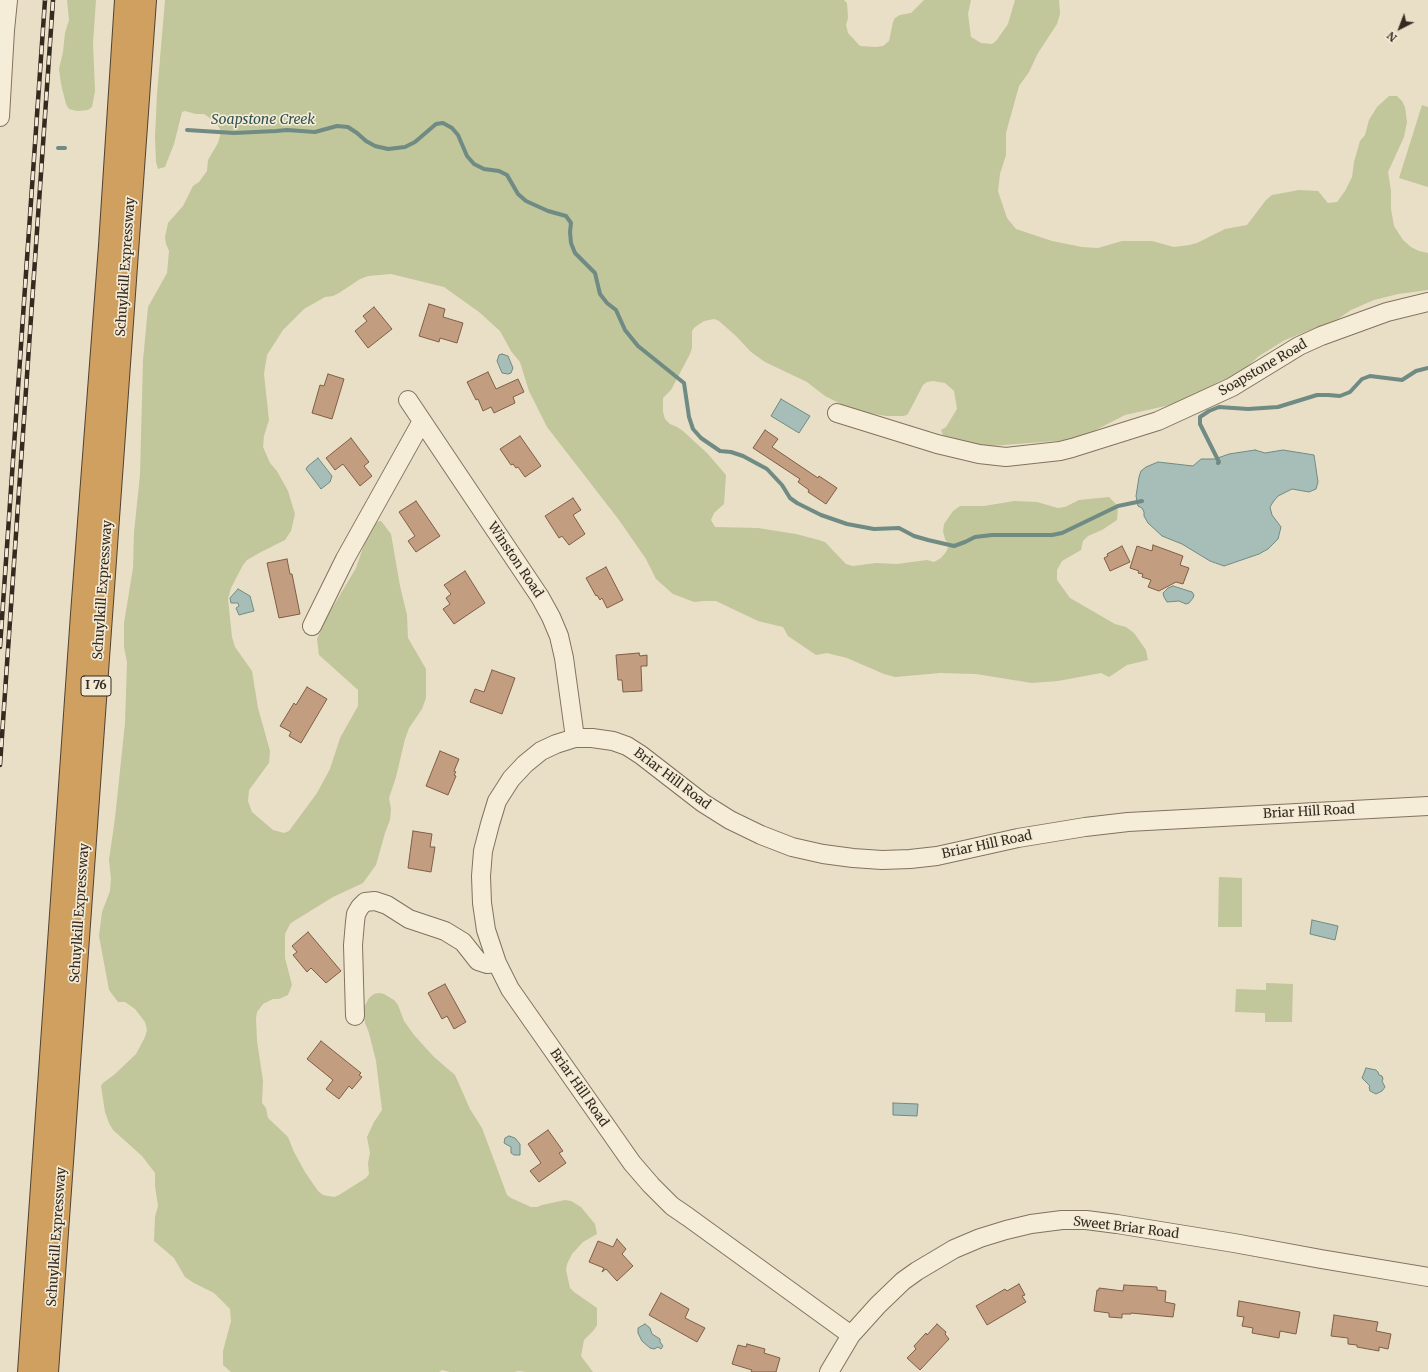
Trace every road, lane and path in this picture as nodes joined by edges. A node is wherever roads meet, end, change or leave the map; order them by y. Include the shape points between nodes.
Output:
1 (8, 0) edge
2 (126, 0) edge
3 (145, 0) edge
4 (0, 117) edge
5 (1428, 302) edge
6 (408, 400) dead end
7 (837, 413) dead end
8 (422, 421) junction
9 (312, 626) dead end
10 (575, 738) junction
11 (1428, 806) edge
12 (497, 963) junction
13 (355, 1016) dead end
14 (1428, 1277) edge
15 (851, 1335) junction
16 (29, 1372) edge
17 (47, 1372) edge
18 (829, 1372) edge

1 - 4 street
2 - 16 highway, Schuylkill Expressway / I 76
3 - 17 highway, Schuylkill Expressway / I 76
5 - 7 street, Soapstone Road via 1387,312 1321,336 1299,346 1216,395 1158,421 1060,451 1023,456 979,454 937,444
6 - 8 street, Winston Road
8 - 9 street via 345,559
8 - 10 street, Winston Road via 551,617 564,658
10 - 11 street, Briar Hill Road via 613,741 627,746 703,804 761,834 792,847 853,858 882,860 937,856 1018,838 1128,822
10 - 12 street, Briar Hill Road via 541,751 525,764 511,779 497,802 483,851 481,876 486,930
12 - 13 street via 487,964 478,961 463,942 444,931 409,919 387,905 374,901 366,902 358,911 355,922
12 - 15 street, Briar Hill Road via 510,989 544,1039 632,1163 651,1185 672,1206
14 - 15 street, Sweet Briar Road via 1118,1224 1058,1220 1006,1230 980,1238 940,1256 903,1282
15 - 18 street, Sweet Briar Road

